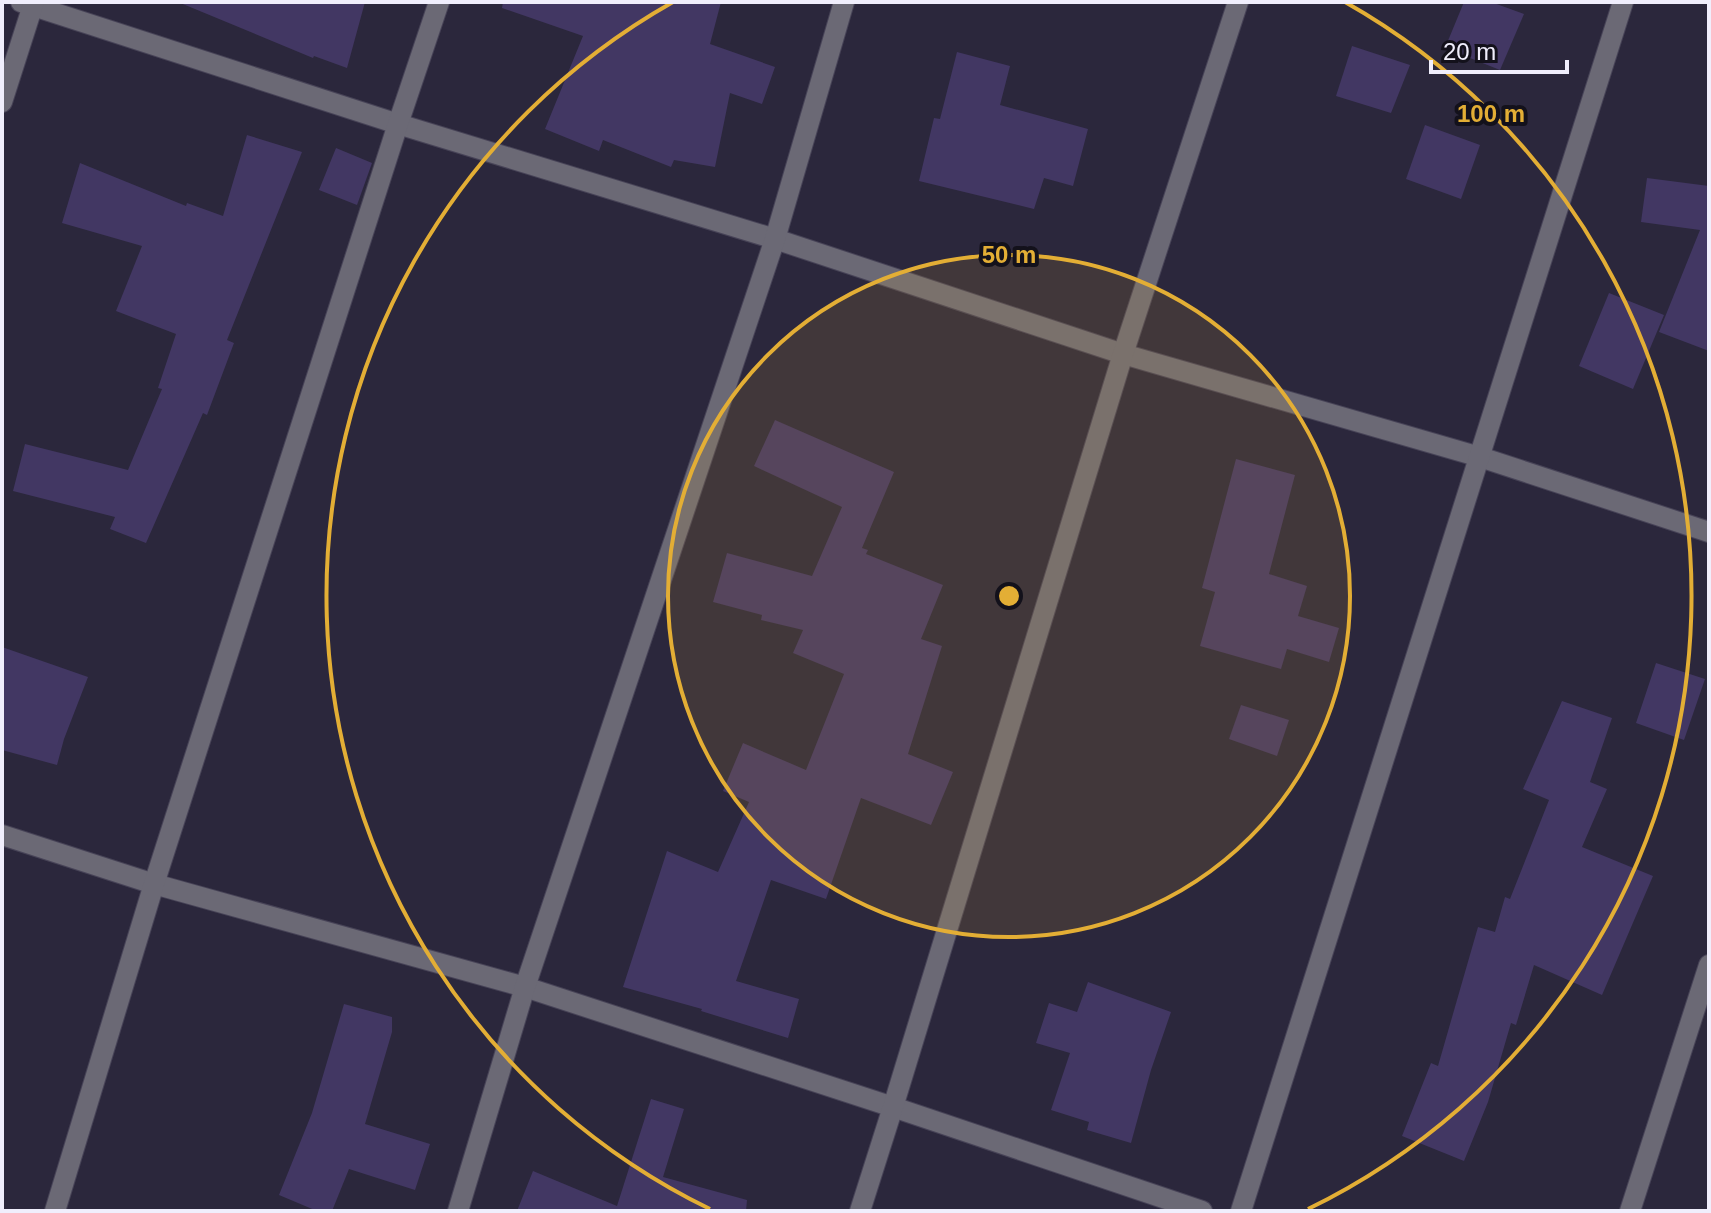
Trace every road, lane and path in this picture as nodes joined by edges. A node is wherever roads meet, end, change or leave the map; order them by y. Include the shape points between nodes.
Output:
1 (439, 2) edge
2 (844, 2) edge
3 (1238, 2) edge
4 (1623, 2) edge
5 (29, 3) edge
6 (2, 102) edge
7 (398, 124) junction
8 (775, 239) junction
9 (1123, 354) junction
10 (1480, 457) junction
11 (1709, 532) edge
12 (2, 835) edge
13 (154, 884) junction
14 (1709, 965) edge
15 (525, 987) junction
16 (893, 1107) junction
17 (55, 1211) edge
18 (458, 1211) edge
19 (860, 1211) edge
20 (1202, 1211) edge
21 (1241, 1211) edge
22 (1630, 1211) edge

1 - 7 street
2 - 8 street
3 - 9 street
4 - 10 street
5 - 6 street
5 - 7 street
7 - 8 street
7 - 13 street
8 - 9 street
8 - 15 street
9 - 10 street
9 - 16 street
10 - 11 street
10 - 21 street
12 - 13 street
13 - 15 street
13 - 17 street
14 - 22 street
15 - 16 street
15 - 18 street
16 - 19 street
16 - 20 street

